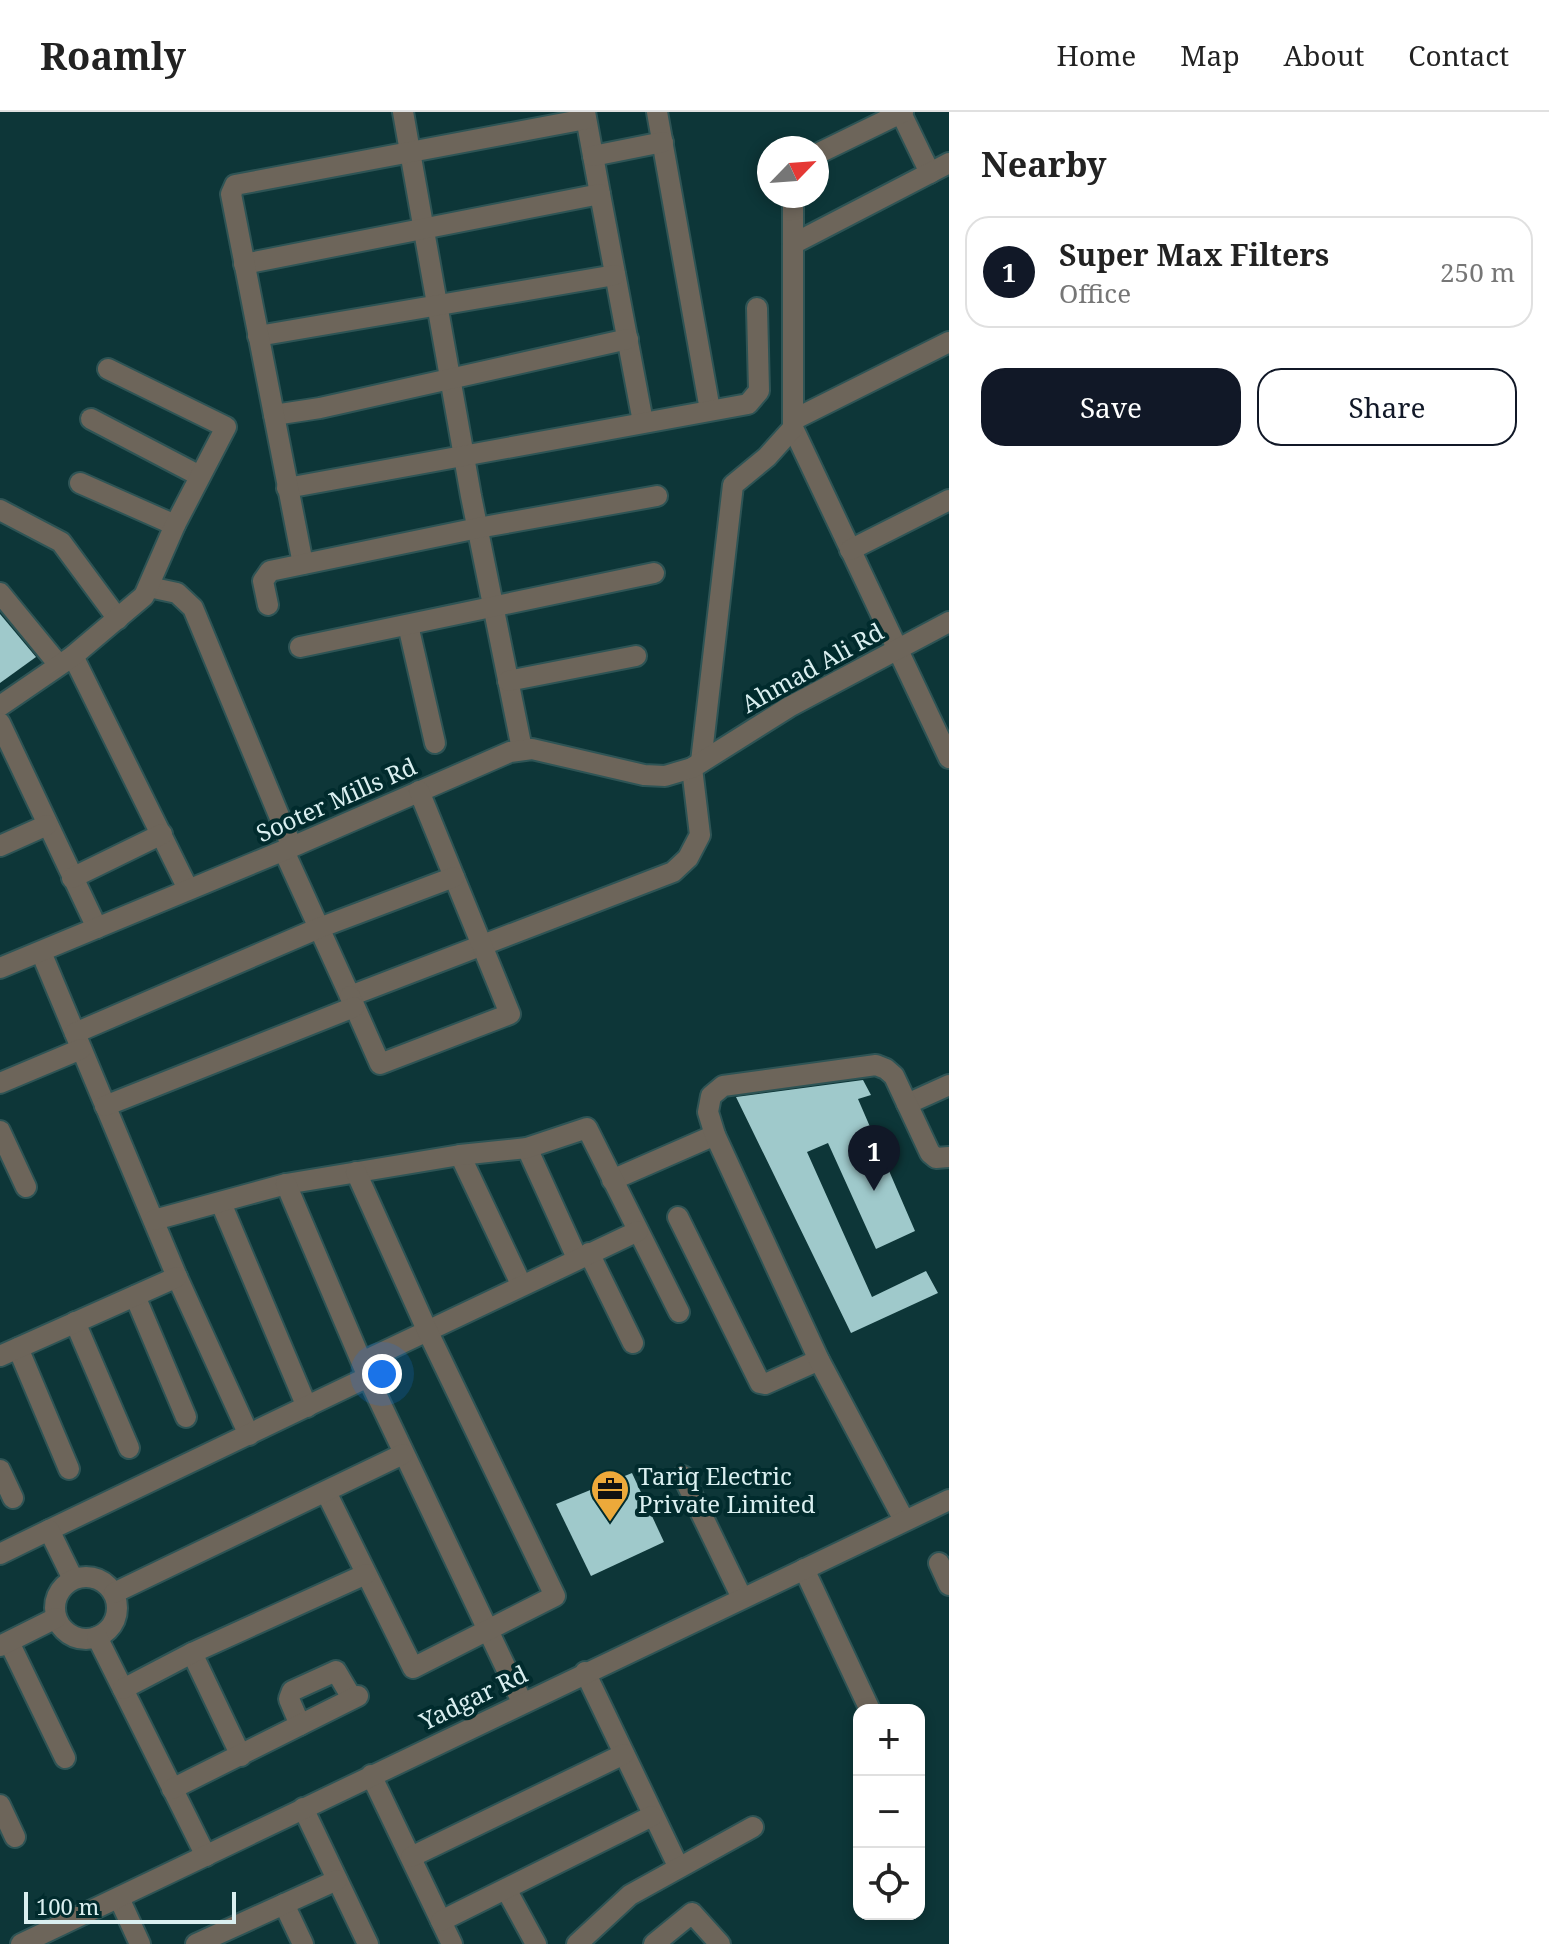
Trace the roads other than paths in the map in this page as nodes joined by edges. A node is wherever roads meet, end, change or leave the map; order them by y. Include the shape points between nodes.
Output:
1 (403, 112) edge
2 (657, 112) edge
3 (902, 113) edge
4 (586, 116) edge
5 (663, 142) junction
6 (829, 148) edge
7 (410, 151) junction
8 (593, 156) junction
9 (949, 163) edge
10 (930, 173) junction
11 (600, 194) junction
12 (793, 208) edge
13 (424, 228) junction
14 (793, 244) junction
15 (244, 264) junction
16 (615, 275) junction
17 (438, 306) junction
18 (757, 308) dead end
19 (258, 336) junction
20 (628, 339) junction
21 (949, 342) edge
22 (108, 369) dead end
23 (451, 378) junction
24 (710, 410) junction
25 (274, 415) junction
26 (91, 419) dead end
27 (643, 422) junction
28 (793, 424) junction
29 (464, 454) junction
30 (200, 476) junction
31 (80, 483) dead end
32 (287, 488) junction
33 (657, 496) dead end
34 (949, 500) edge
35 (0, 510) edge
36 (175, 525) junction
37 (478, 528) junction
38 (850, 550) junction
39 (303, 564) junction
40 (654, 573) dead end
41 (149, 587) junction
42 (0, 593) edge
43 (268, 605) dead end
44 (494, 607) junction
45 (118, 619) junction
46 (948, 624) edge
47 (408, 625) junction
48 (300, 647) dead end
49 (897, 650) junction
50 (636, 656) dead end
51 (66, 660) junction
52 (508, 681) junction
53 (0, 706) edge
54 (0, 723) edge
55 (435, 743) dead end
56 (522, 749) junction
57 (7, 758) edge
58 (949, 758) edge
59 (696, 765) junction
60 (419, 791) junction
61 (47, 825) junction
62 (162, 834) junction
63 (0, 846) edge
64 (288, 849) junction
65 (454, 877) junction
66 (72, 878) junction
67 (188, 889) junction
68 (97, 928) junction
69 (319, 928) junction
70 (482, 945) junction
71 (41, 952) junction
72 (0, 968) edge
73 (352, 1002) junction
74 (78, 1041) junction
75 (0, 1083) edge
76 (949, 1085) edge
77 (907, 1104) junction
78 (105, 1106) junction
79 (0, 1131) edge
80 (715, 1135) junction
81 (527, 1148) junction
82 (460, 1155) junction
83 (949, 1157) edge
84 (356, 1172) junction
85 (612, 1180) junction
86 (286, 1184) junction
87 (26, 1187) dead end
88 (221, 1203) junction
89 (678, 1217) dead end
90 (154, 1220) junction
91 (638, 1231) junction
92 (583, 1255) junction
93 (177, 1277) junction
94 (521, 1284) junction
95 (135, 1296) junction
96 (679, 1312) dead end
97 (75, 1322) junction
98 (427, 1330) junction
99 (633, 1343) dead end
100 (9, 1352) edge
101 (819, 1360) junction
102 (365, 1369) junction
103 (307, 1407) junction
104 (186, 1417) dead end
105 (249, 1435) junction
106 (129, 1448) dead end
107 (403, 1454) junction
108 (69, 1469) dead end
109 (0, 1470) edge
110 (683, 1476) dead end
111 (326, 1492) junction
112 (13, 1498) dead end
113 (949, 1500) edge
114 (904, 1520) junction
115 (49, 1530) junction
116 (0, 1554) edge
117 (939, 1563) dead end
118 (804, 1569) junction
119 (366, 1574) junction
120 (73, 1579) junction
121 (949, 1585) edge
122 (114, 1593) junction
123 (742, 1598) junction
124 (56, 1618) junction
125 (488, 1631) junction
126 (97, 1637) junction
127 (5, 1644) edge
128 (192, 1653) junction
129 (585, 1672) junction
130 (123, 1689) junction
131 (522, 1702) junction
132 (867, 1704) edge
133 (300, 1725) junction
134 (624, 1754) junction
135 (241, 1756) junction
136 (65, 1758) dead end
137 (371, 1775) junction
138 (172, 1789) junction
139 (0, 1805) edge
140 (303, 1808) junction
141 (652, 1816) junction
142 (753, 1827) dead end
143 (15, 1837) dead end
144 (206, 1856) junction
145 (411, 1857) junction
146 (678, 1866) junction
147 (337, 1880) junction
148 (506, 1889) junction
149 (119, 1898) junction
150 (284, 1904) junction
151 (441, 1921) junction
152 (21, 1944) edge
153 (140, 1944) edge
154 (196, 1944) edge
155 (303, 1944) edge
156 (368, 1944) edge
157 (452, 1944) edge
158 (536, 1944) edge
159 (577, 1944) edge
160 (654, 1944) edge
161 (720, 1944) edge

1 - 7 street
2 - 5 street
3 - 6 street
3 - 10 street
4 - 7 street
4 - 8 street
5 - 8 street
5 - 24 street
7 - 13 street
7 - 15 street via 235,185 231,194
8 - 11 street
9 - 10 street
10 - 14 street
11 - 13 street
11 - 16 street
12 - 14 street
13 - 15 street
13 - 17 street
14 - 28 street
15 - 19 street
16 - 17 street
16 - 20 street
17 - 19 street
17 - 23 street
18 - 24 street via 759,391 748,404
19 - 25 street
20 - 23 street
20 - 27 street
21 - 28 street
22 - 30 street via 226,427
23 - 25 street
23 - 29 street
24 - 27 street
25 - 32 street
26 - 30 street
27 - 29 street
28 - 38 street
28 - 59 street via 767,457 733,485
29 - 32 street
29 - 37 street
30 - 36 street
31 - 36 street
32 - 39 street
33 - 37 street
34 - 38 street
35 - 45 street via 61,542
36 - 41 street
37 - 39 street
37 - 44 street
38 - 49 street
39 - 43 street via 265,575
40 - 44 street
41 - 45 street
41 - 64 street via 177,593 193,608
42 - 51 street
44 - 47 street
44 - 52 street
45 - 51 street
46 - 49 street, Ahmad Ali Rd
47 - 48 street
47 - 55 street
49 - 58 street
49 - 59 street, Ahmad Ali Rd via 789,707
50 - 52 street
51 - 53 street
51 - 62 street
52 - 56 street
54 - 57 street
56 - 59 street via 644,775 665,776
56 - 60 street, Sooter Mills Rd
57 - 61 street
59 - 70 street via 700,835 673,872
60 - 64 street, Sooter Mills Rd
60 - 65 street
61 - 63 street
61 - 66 street
62 - 66 street
62 - 67 street
64 - 67 street, Sooter Mills Rd
64 - 69 street
65 - 69 street
65 - 70 street
66 - 68 street
67 - 68 street, Sooter Mills Rd
68 - 71 street, Sooter Mills Rd
69 - 73 street
69 - 74 street
70 - 73 street
70 - 73 street via 510,1014 380,1064
71 - 72 street, Sooter Mills Rd
71 - 74 street
73 - 78 street
74 - 75 street
74 - 78 street
76 - 77 street
77 - 80 street via 894,1076 876,1065 723,1086 709,1104
77 - 83 street via 930,1153
78 - 90 street
79 - 87 street
80 - 85 street
80 - 101 street
81 - 82 street
81 - 85 street via 587,1128
81 - 92 street
82 - 84 street
82 - 94 street
84 - 86 street
84 - 98 street
85 - 91 street
86 - 88 street
86 - 102 street
88 - 90 street
88 - 103 street
89 - 101 street via 760,1383
90 - 93 street
91 - 92 street
91 - 96 street
92 - 94 street
92 - 99 street
93 - 95 street
93 - 105 street
94 - 98 street
95 - 97 street
95 - 104 street
97 - 100 street
97 - 106 street
98 - 102 street
98 - 125 street via 555,1596
100 - 108 street
101 - 114 street
102 - 103 street
102 - 107 street
103 - 105 street
105 - 115 street
107 - 111 street
107 - 125 street
109 - 112 street
110 - 123 street
111 - 119 street
111 - 122 street
113 - 114 street, Yadgar Rd
114 - 118 street, Yadgar Rd
115 - 116 street
115 - 120 street
117 - 121 street
118 - 123 street, Yadgar Rd
118 - 132 street
119 - 125 street via 413,1668
119 - 128 street
120 - 122 street via 100,1580
120 - 124 street via 59,1591
122 - 126 street via 113,1623
123 - 129 street, Yadgar Rd
124 - 126 street via 69,1634
124 - 127 street
125 - 131 street
126 - 130 street
127 - 136 street
128 - 130 street
128 - 135 street
129 - 131 street, Yadgar Rd
129 - 134 street
130 - 138 street
131 - 137 street, Yadgar Rd
133 - 133 street via 289,1699 292,1691 336,1671 355,1697
133 - 135 street
134 - 141 street
134 - 145 street
135 - 138 street
137 - 140 street, Yadgar Rd
137 - 145 street
138 - 144 street
139 - 143 street
140 - 144 street, Yadgar Rd
140 - 147 street
141 - 146 street
141 - 148 street
142 - 146 street
144 - 149 street, Yadgar Rd
145 - 151 street
146 - 159 street via 630,1895
147 - 150 street
147 - 156 street
148 - 151 street
148 - 158 street
149 - 152 street, Yadgar Rd
149 - 153 street
150 - 154 street
150 - 155 street
151 - 157 street
160 - 161 street via 692,1913

